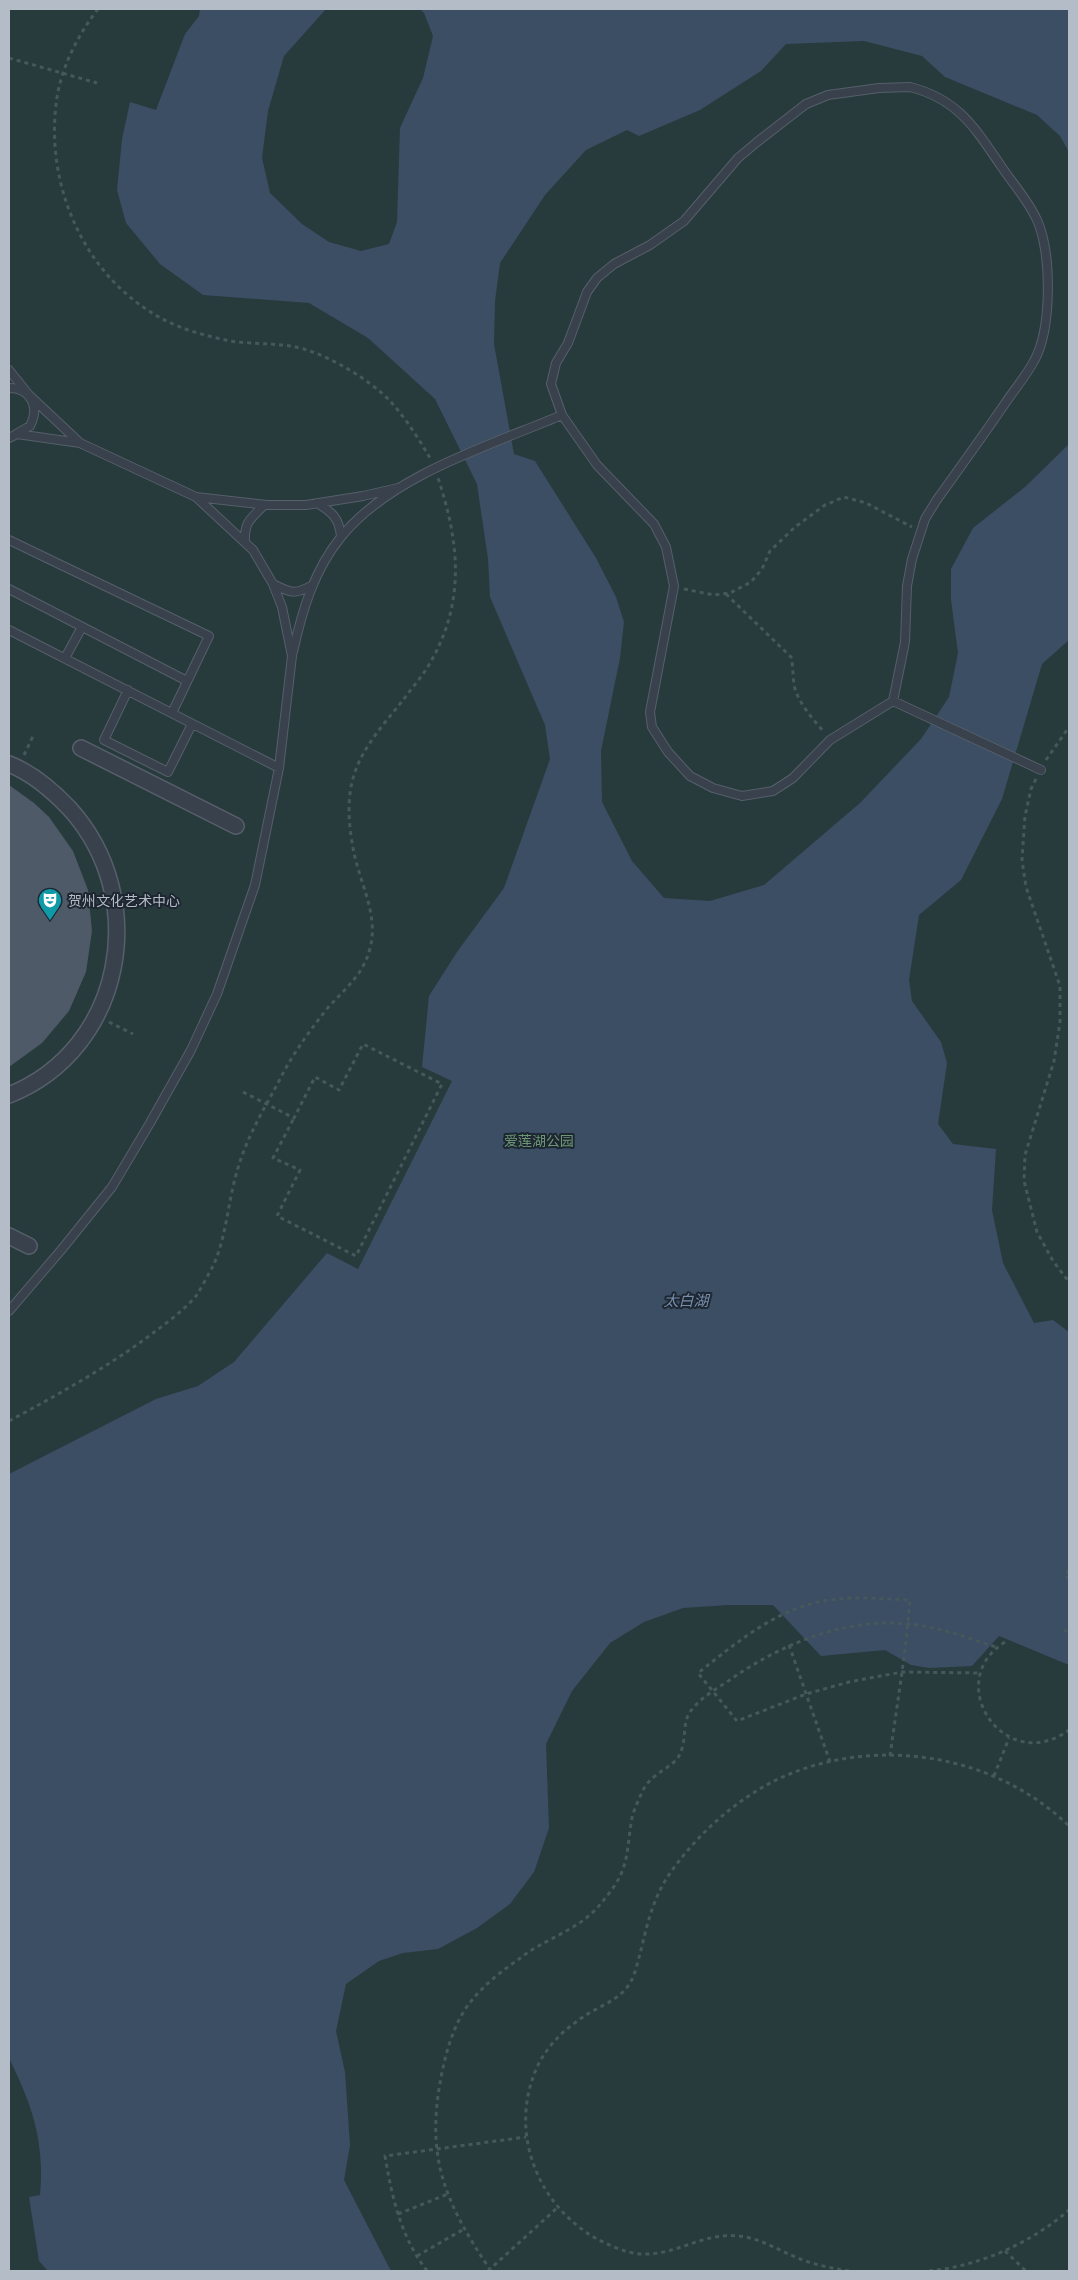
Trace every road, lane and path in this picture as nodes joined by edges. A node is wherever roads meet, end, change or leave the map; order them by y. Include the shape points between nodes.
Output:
1 (98, 9) edge
2 (9, 58) edge
3 (63, 74) junction
4 (97, 83) dead end
5 (9, 370) edge
6 (9, 388) edge
7 (29, 396) junction
8 (562, 415) junction
9 (11, 436) edge
10 (80, 443) junction
11 (435, 468) junction
12 (398, 488) junction
13 (196, 497) junction
14 (317, 503) junction
15 (264, 505) junction
16 (921, 531) junction
17 (341, 536) junction
18 (9, 540) edge
19 (245, 542) junction
20 (273, 584) junction
21 (313, 585) junction
22 (674, 586) junction
23 (9, 589) edge
24 (726, 594) junction
25 (82, 626) junction
26 (9, 630) edge
27 (292, 656) junction
28 (66, 658) junction
29 (187, 681) junction
30 (128, 690) junction
31 (893, 701) junction
32 (172, 713) junction
33 (192, 724) junction
34 (1069, 727) edge
35 (34, 734) dead end
36 (830, 740) junction
37 (81, 748) dead end
38 (13, 767) edge
39 (279, 768) junction
40 (1041, 770) junction
41 (236, 826) dead end
42 (97, 1016) junction
43 (133, 1034) dead end
44 (242, 1092) dead end
45 (9, 1095) edge
46 (267, 1105) junction
47 (294, 1118) junction
48 (9, 1236) edge
49 (29, 1246) dead end
50 (1069, 1282) edge
51 (9, 1311) edge
52 (9, 1421) edge
53 (1069, 1570) edge
54 (1069, 1578) edge
55 (908, 1625) junction
56 (1064, 1630) dead end
57 (1069, 1634) edge
58 (1004, 1642) dead end
59 (789, 1645) junction
60 (996, 1647) junction
61 (902, 1672) junction
62 (980, 1674) junction
63 (714, 1692) junction
64 (806, 1694) junction
65 (1069, 1730) edge
66 (1009, 1738) junction
67 (890, 1756) junction
68 (830, 1762) junction
69 (994, 1776) junction
70 (1069, 1826) edge
71 (526, 2137) junction
72 (436, 2149) junction
73 (448, 2194) junction
74 (558, 2208) junction
75 (1069, 2210) edge
76 (398, 2214) junction
77 (464, 2228) junction
78 (1005, 2251) junction
79 (417, 2256) junction
80 (427, 2271) edge
81 (490, 2271) edge
82 (849, 2271) edge
83 (929, 2271) edge
84 (1026, 2271) edge

1 - 3 path
2 - 3 path
3 - 4 path
3 - 11 path via 54,127 56,161 64,194 72,221 94,261 122,291 158,317 196,333 232,341 293,346 322,356 361,378 390,401 410,426
5 - 7 lane
6 - 7 lane via 17,388
7 - 9 lane via 33,402 34,418 30,426
7 - 10 lane
8 - 11 lane
8 - 16 lane via 551,384 556,363 568,343 587,292 597,278 684,221 738,158 806,104 828,95 879,88 910,87 927,91 944,99 976,128 1030,206 1046,252 1048,277 1046,321 1035,360 936,500
8 - 22 lane via 597,465 654,524 666,547
9 - 10 lane
10 - 13 lane
11 - 12 lane
11 - 46 path via 455,540 456,573 451,608 427,668 360,757 349,799 354,853 373,926 370,952 356,980 299,1044
12 - 14 lane
12 - 17 lane
13 - 15 lane
13 - 19 lane
14 - 15 lane
14 - 17 lane via 333,512
15 - 19 lane via 245,528
16 - 24 path via 866,503 844,498 795,526 770,551 762,569 751,582
16 - 31 lane via 907,586 904,642
17 - 21 lane
18 - 29 lane via 209,636
19 - 20 lane
20 - 21 lane via 293,592
20 - 27 lane via 282,607
21 - 27 lane via 300,619
22 - 24 path via 714,595
22 - 36 lane via 650,712 652,727 668,752 690,776 714,788 742,796 773,791 793,778
23 - 25 lane
24 - 36 path via 791,657 795,691
25 - 28 lane
25 - 29 lane
26 - 28 lane
27 - 39 lane
28 - 30 lane
29 - 32 lane
30 - 32 lane
30 - 33 lane via 104,740 168,772
31 - 36 lane
31 - 40 lane
32 - 33 lane
33 - 39 lane
34 - 40 path
35 - 38 path
37 - 41 street
38 - 42 street via 54,792 87,828 109,872 118,921 114,970
39 - 51 lane via 255,885 217,994 191,1050 112,1187
40 - 50 path via 1031,789 1025,816 1022,860 1026,887 1060,986 1060,1022 1054,1061 1025,1155 1024,1181 1037,1232 1052,1261
42 - 43 path
42 - 45 street via 67,1056 28,1087
44 - 46 path
46 - 47 path
46 - 52 path via 249,1138 238,1169 214,1264 196,1295 124,1355
47 - 47 path via 315,1077 339,1090 363,1044 442,1084 356,1256 276,1216 300,1170 273,1158
48 - 49 street
53 - 54 path via 1065,1574
55 - 59 path via 858,1626 826,1632
55 - 60 path via 924,1626
55 - 61 path
55 - 63 path via 910,1600 843,1598 800,1608 746,1634 698,1673
56 - 57 path
58 - 60 path
59 - 63 path via 761,1659
59 - 64 path
60 - 62 path
61 - 62 path
61 - 64 path
61 - 67 path
62 - 66 path via 978,1692 983,1709 992,1725
63 - 64 path via 737,1721
63 - 72 path via 689,1713 686,1739 678,1758 653,1776 644,1790 632,1817 620,1876 600,1905 578,1924 521,1957 472,1999 446,2050 436,2111
64 - 68 path
65 - 66 path via 1059,1738 1042,1743 1024,1743
66 - 69 path
67 - 68 path via 850,1757
67 - 69 path via 942,1760
68 - 71 path via 775,1781 732,1808 695,1841 672,1870 652,1907 630,1984 618,1996 561,2035 538,2064 526,2104
69 - 70 path via 1037,1799
71 - 72 path
71 - 74 path via 534,2170
72 - 73 path
72 - 76 path via 385,2156
73 - 76 path
73 - 77 path
74 - 81 path
74 - 82 path via 586,2233 628,2252 656,2253 719,2235 734,2235 758,2238 800,2259
75 - 78 path
76 - 79 path via 404,2235
77 - 79 path
77 - 81 path
78 - 83 path
78 - 84 path
79 - 80 path

